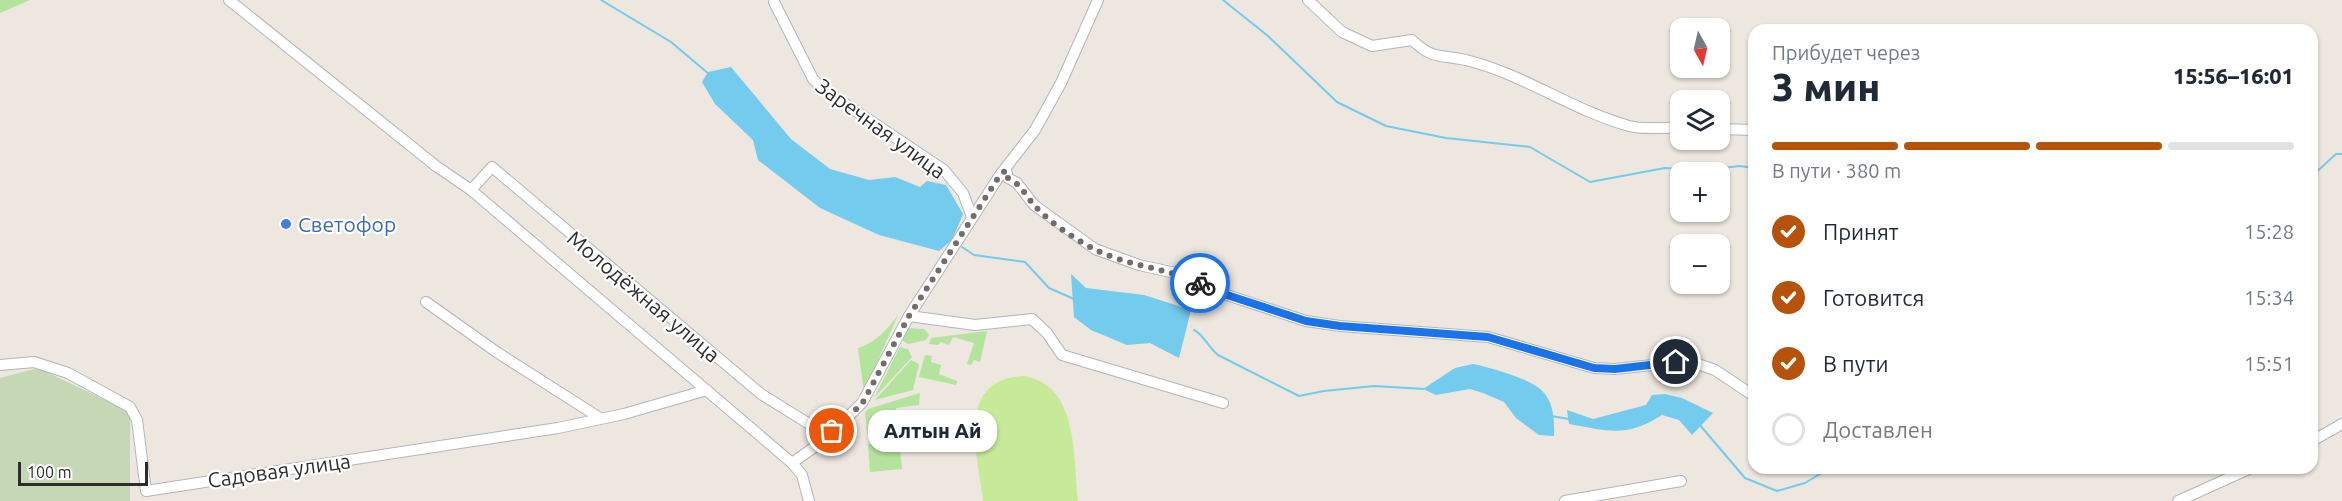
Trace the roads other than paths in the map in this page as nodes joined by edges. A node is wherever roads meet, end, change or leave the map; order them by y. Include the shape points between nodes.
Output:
1 (229, 0) edge
2 (1098, 0) edge
3 (1308, 0) edge
4 (774, 2) dead end
5 (1670, 128) edge
6 (1730, 129) edge
7 (1748, 130) edge
8 (1006, 170) junction
9 (471, 190) junction
10 (972, 217) junction
11 (426, 302) dead end
12 (909, 316) junction
13 (0, 365) edge
14 (707, 390) junction
15 (1748, 392) edge
16 (1223, 403) dead end
17 (600, 418) junction
18 (2342, 424) edge
19 (2318, 438) edge
20 (823, 441) junction
21 (792, 463) junction
22 (2238, 474) edge
23 (1681, 481) dead end
24 (809, 501) edge
25 (1565, 501) edge
26 (2178, 501) edge

1 - 9 street, Молодёжная улица
2 - 8 street via 1051,101
3 - 5 street via 1342,32 1372,46 1412,40 1426,54 1466,60 1506,73 1569,104 1631,127
4 - 10 street, Заречная улица via 813,79 944,170 963,194
6 - 7 street
8 - 10 street
8 - 15 street via 1008,178 1017,183 1034,205 1095,249 1180,274 1227,295 1306,321 1488,337 1594,368 1689,361 1715,369
9 - 14 street, Молодёжная улица
9 - 20 street, Молодёжная улица via 492,167 761,394 812,425
10 - 12 street
11 - 17 street
12 - 16 street via 975,325 1032,319 1062,355
12 - 20 street via 862,404
13 - 17 street, Садовая улица via 34,362 68,373 130,407 137,420 146,491 558,428
14 - 17 street, Молодёжная улица
14 - 21 street, Молодёжная улица
18 - 19 street
20 - 21 street
21 - 24 street, Молодёжная улица via 802,475
22 - 26 street
23 - 25 street

